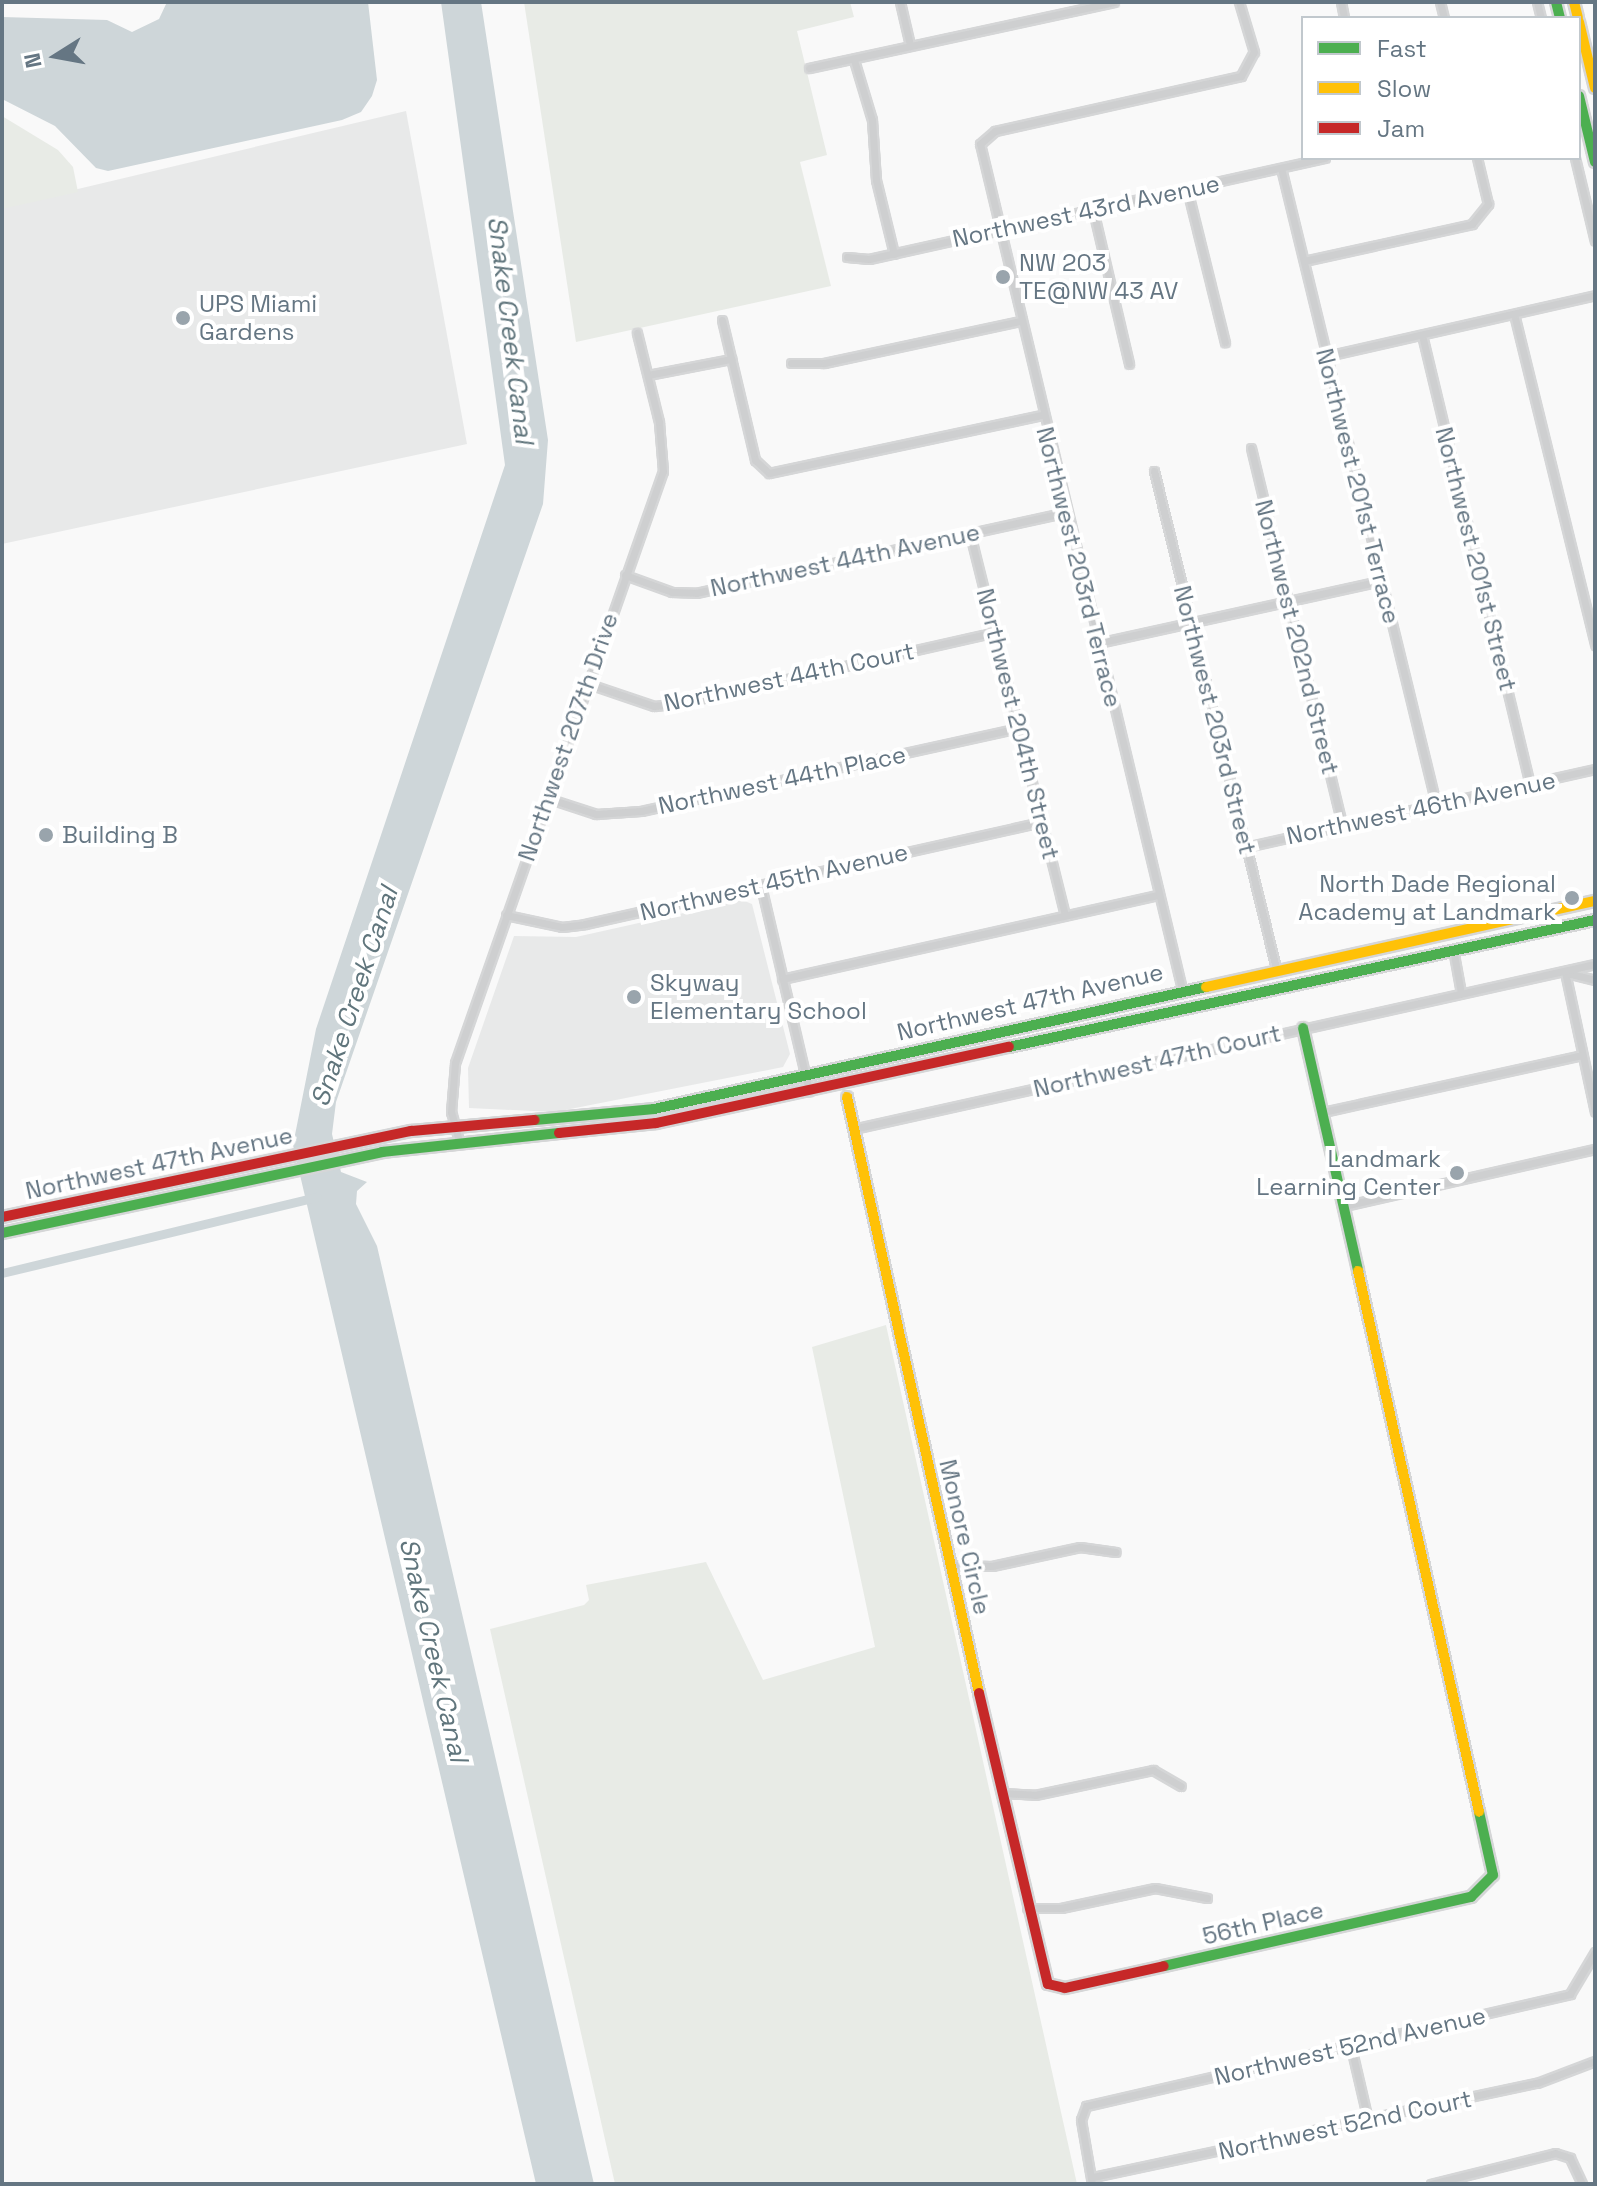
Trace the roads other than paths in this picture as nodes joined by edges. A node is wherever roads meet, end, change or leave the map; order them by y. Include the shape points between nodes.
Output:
1 (900, 2) edge
2 (1114, 2) edge
3 (1239, 2) edge
4 (1581, 32) edge
5 (910, 45) junction
6 (854, 60) junction
7 (809, 68) dead end
8 (1595, 88) edge
9 (1581, 104) edge
10 (1316, 160) edge
11 (1477, 160) edge
12 (1575, 160) edge
13 (1595, 162) edge
14 (1281, 168) junction
15 (1187, 189) junction
16 (1093, 210) junction
17 (997, 231) junction
18 (1595, 241) edge
19 (894, 254) junction
20 (847, 257) dead end
21 (1304, 261) junction
22 (1595, 295) edge
23 (1514, 314) junction
24 (722, 320) dead end
25 (1020, 321) junction
26 (637, 333) dead end
27 (1422, 335) junction
28 (1225, 342) dead end
29 (1327, 356) junction
30 (731, 359) junction
31 (791, 363) dead end
32 (1129, 364) dead end
33 (648, 375) junction
34 (1042, 415) junction
35 (1251, 448) dead end
36 (1154, 471) dead end
37 (1066, 512) junction
38 (970, 534) junction
39 (625, 575) junction
40 (1381, 581) junction
41 (1288, 601) junction
42 (1190, 623) junction
43 (995, 632) junction
44 (1098, 643) junction
45 (1595, 645) edge
46 (586, 683) junction
47 (1018, 728) junction
48 (1595, 769) edge
49 (1530, 784) junction
50 (547, 798) junction
51 (1436, 804) junction
52 (1042, 822) junction
53 (1342, 825) junction
54 (1246, 847) junction
55 (761, 886) junction
56 (1159, 895) junction
57 (1595, 901) edge
58 (1065, 914) junction
59 (506, 915) junction
60 (1523, 916) junction
61 (1595, 920) edge
62 (1502, 939) junction
63 (1453, 949) junction
64 (1595, 964) edge
65 (1276, 968) junction
66 (1565, 972) junction
67 (782, 979) junction
68 (1595, 980) edge
69 (1295, 983) junction
70 (1182, 989) junction
71 (1461, 993) junction
72 (1159, 1013) junction
73 (1303, 1028) junction
74 (1582, 1055) junction
75 (805, 1073) junction
76 (809, 1091) junction
77 (847, 1097) dead end
78 (1323, 1112) junction
79 (1595, 1112) edge
80 (453, 1126) junction
81 (853, 1129) junction
82 (459, 1141) junction
83 (1595, 1149) edge
84 (1344, 1206) junction
85 (2, 1217) edge
86 (2, 1233) edge
87 (1116, 1552) dead end
88 (950, 1565) junction
89 (1181, 1786) dead end
90 (1002, 1793) junction
91 (1207, 1898) dead end
92 (1027, 1908) junction
93 (1595, 1952) edge
94 (1048, 1984) joint
95 (1351, 2047) junction
96 (1595, 2061) edge
97 (1368, 2120) junction
98 (1093, 2180) edge
99 (1431, 2184) edge
100 (1582, 2184) edge

1 - 5 street
2 - 5 street
3 - 17 street, Northwest 203rd Terrace via 1254,52 1241,76 995,131 980,144
4 - 8 main road
5 - 6 street
6 - 7 street
6 - 19 street via 872,120 876,180
9 - 13 main road
10 - 14 street, Northwest 43rd Avenue
11 - 21 street via 1488,204 1483,217
12 - 18 street
14 - 15 street, Northwest 43rd Avenue
14 - 21 street, Northwest 201st Terrace
15 - 16 street, Northwest 43rd Avenue
15 - 28 street
16 - 17 street, Northwest 43rd Avenue
16 - 32 street
17 - 19 street, Northwest 43rd Avenue
17 - 25 street, Northwest 203rd Terrace
19 - 20 street, Northwest 43rd Avenue
21 - 29 street, Northwest 201st Terrace
22 - 23 street
23 - 27 street
23 - 45 street
24 - 30 street
25 - 31 street via 824,363
25 - 34 street, Northwest 203rd Terrace
26 - 33 street, Northwest 207th Drive
27 - 29 street
27 - 49 street, Northwest 201st Street
29 - 40 street, Northwest 201st Terrace
30 - 33 street
30 - 34 street via 755,460 776,472
33 - 39 street, Northwest 207th Drive via 663,471 652,516
34 - 37 street, Northwest 203rd Terrace
35 - 41 street, Northwest 202nd Street
36 - 42 street, Northwest 203rd Street
37 - 38 street, Northwest 44th Avenue
37 - 44 street, Northwest 203rd Terrace
38 - 39 street, Northwest 44th Avenue via 696,593 672,592
38 - 43 street, Northwest 204th Street
39 - 46 street, Northwest 207th Drive
40 - 41 street
40 - 51 street, Northwest 201st Terrace
41 - 42 street
41 - 53 street, Northwest 202nd Street
42 - 44 street
42 - 54 street, Northwest 203rd Street
43 - 46 street, Northwest 44th Court via 681,703 654,706
43 - 47 street, Northwest 204th Street
44 - 56 street, Northwest 203rd Terrace
46 - 50 street, Northwest 207th Drive
47 - 50 street, Northwest 44th Place via 641,811 596,814
47 - 52 street, Northwest 204th Street
48 - 49 street, Northwest 46th Avenue
49 - 51 street, Northwest 46th Avenue
50 - 59 street, Northwest 207th Drive
51 - 53 street, Northwest 46th Avenue
52 - 55 street, Northwest 45th Avenue
52 - 58 street, Northwest 204th Street
53 - 54 street, Northwest 46th Avenue
54 - 65 street, Northwest 203rd Street
55 - 59 street, Northwest 45th Avenue via 562,927
55 - 67 street
56 - 58 street
56 - 70 street, Northwest 203rd Terrace
57 - 60 main road, Northwest 47th Avenue
58 - 67 street
59 - 80 street, Northwest 207th Drive via 455,1063
60 - 62 main road
60 - 65 main road, Northwest 47th Avenue
61 - 62 main road, Northwest 47th Avenue
62 - 63 main road, Northwest 47th Avenue
63 - 69 main road, Northwest 47th Avenue
63 - 71 street
64 - 66 street, Northwest 47th Court
65 - 69 main road
65 - 70 main road, Northwest 47th Avenue
66 - 68 street
66 - 71 street, Northwest 47th Court
66 - 74 street
67 - 75 street
69 - 72 main road, Northwest 47th Avenue
70 - 72 main road
70 - 75 main road, Northwest 47th Avenue
71 - 73 street, Northwest 47th Court
72 - 76 main road, Northwest 47th Avenue
73 - 78 main road
73 - 81 street, Northwest 47th Court
74 - 78 street
74 - 79 street
75 - 76 street
75 - 80 main road, Northwest 47th Avenue via 616,1116
76 - 82 main road, Northwest 47th Avenue via 613,1130
77 - 81 main road, Monore Circle
78 - 84 main road
80 - 82 street, Northwest 207th Drive
80 - 85 main road, Northwest 47th Avenue
81 - 88 main road, Monore Circle
82 - 86 main road, Northwest 47th Avenue via 344,1160
83 - 84 street
84 - 94 main road, 56th Place via 1493,1875 1471,1897 1065,1988
87 - 88 street via 1080,1547 984,1568
88 - 90 main road, Monore Circle
89 - 90 street via 1153,1770 1035,1795
90 - 92 main road, Monore Circle
91 - 92 street via 1155,1888 1061,1908
92 - 94 main road, Monore Circle
93 - 95 street, Northwest 52nd Avenue via 1570,1994
95 - 97 street
95 - 98 street, Northwest 52nd Avenue via 1082,2109
96 - 97 street, Northwest 52nd Court via 1537,2083
97 - 98 street, Northwest 52nd Court
99 - 100 street via 1555,2153 1570,2158

